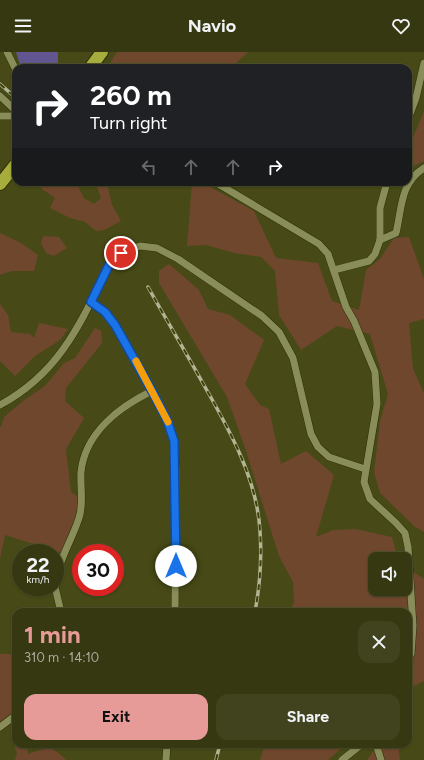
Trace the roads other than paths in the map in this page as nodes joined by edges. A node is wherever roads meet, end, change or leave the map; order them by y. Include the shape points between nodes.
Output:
1 (5, 54) edge
2 (100, 55) edge
3 (424, 62) edge
4 (12, 64) edge
5 (93, 64) edge
6 (0, 96) edge
7 (12, 107) edge
8 (412, 108) edge
9 (0, 116) edge
10 (12, 116) edge
11 (424, 168) edge
12 (12, 169) edge
13 (412, 178) edge
14 (0, 184) edge
15 (222, 186) edge
16 (386, 186) edge
17 (408, 186) edge
18 (380, 240) junction
19 (334, 270) junction
20 (91, 302) junction
21 (152, 391) junction
22 (0, 406) edge
23 (365, 469) junction
24 (64, 554) edge
25 (57, 596) edge
26 (60, 608) edge
27 (175, 608) edge
28 (412, 608) edge
29 (412, 610) edge
30 (412, 640) edge
31 (12, 718) edge
32 (0, 727) edge
33 (167, 748) edge
34 (357, 748) edge
35 (377, 748) edge
36 (166, 760) edge
37 (342, 760) edge
38 (381, 760) edge

1 - 4 street
2 - 5 highway
3 - 8 street
6 - 7 street
9 - 10 street
11 - 13 street
12 - 14 highway
15 - 19 street via 319,244 328,254
16 - 18 street via 380,208
17 - 18 street via 403,194 396,233
18 - 19 street via 375,254 369,261
19 - 23 street via 346,307 375,372 377,404
20 - 21 street via 105,312 115,325
20 - 22 street via 64,350 43,374
20 - 23 street via 110,263 121,253 140,246 157,248 178,260 262,316 278,332 293,358 311,434 318,447 329,457
21 - 24 street via 112,416 96,432 86,452 81,472 80,516
21 - 27 street via 167,420 174,441
23 - 28 street via 364,482 370,500 405,534
25 - 26 street
29 - 30 street
31 - 32 street
33 - 36 street
34 - 37 street
35 - 38 street

